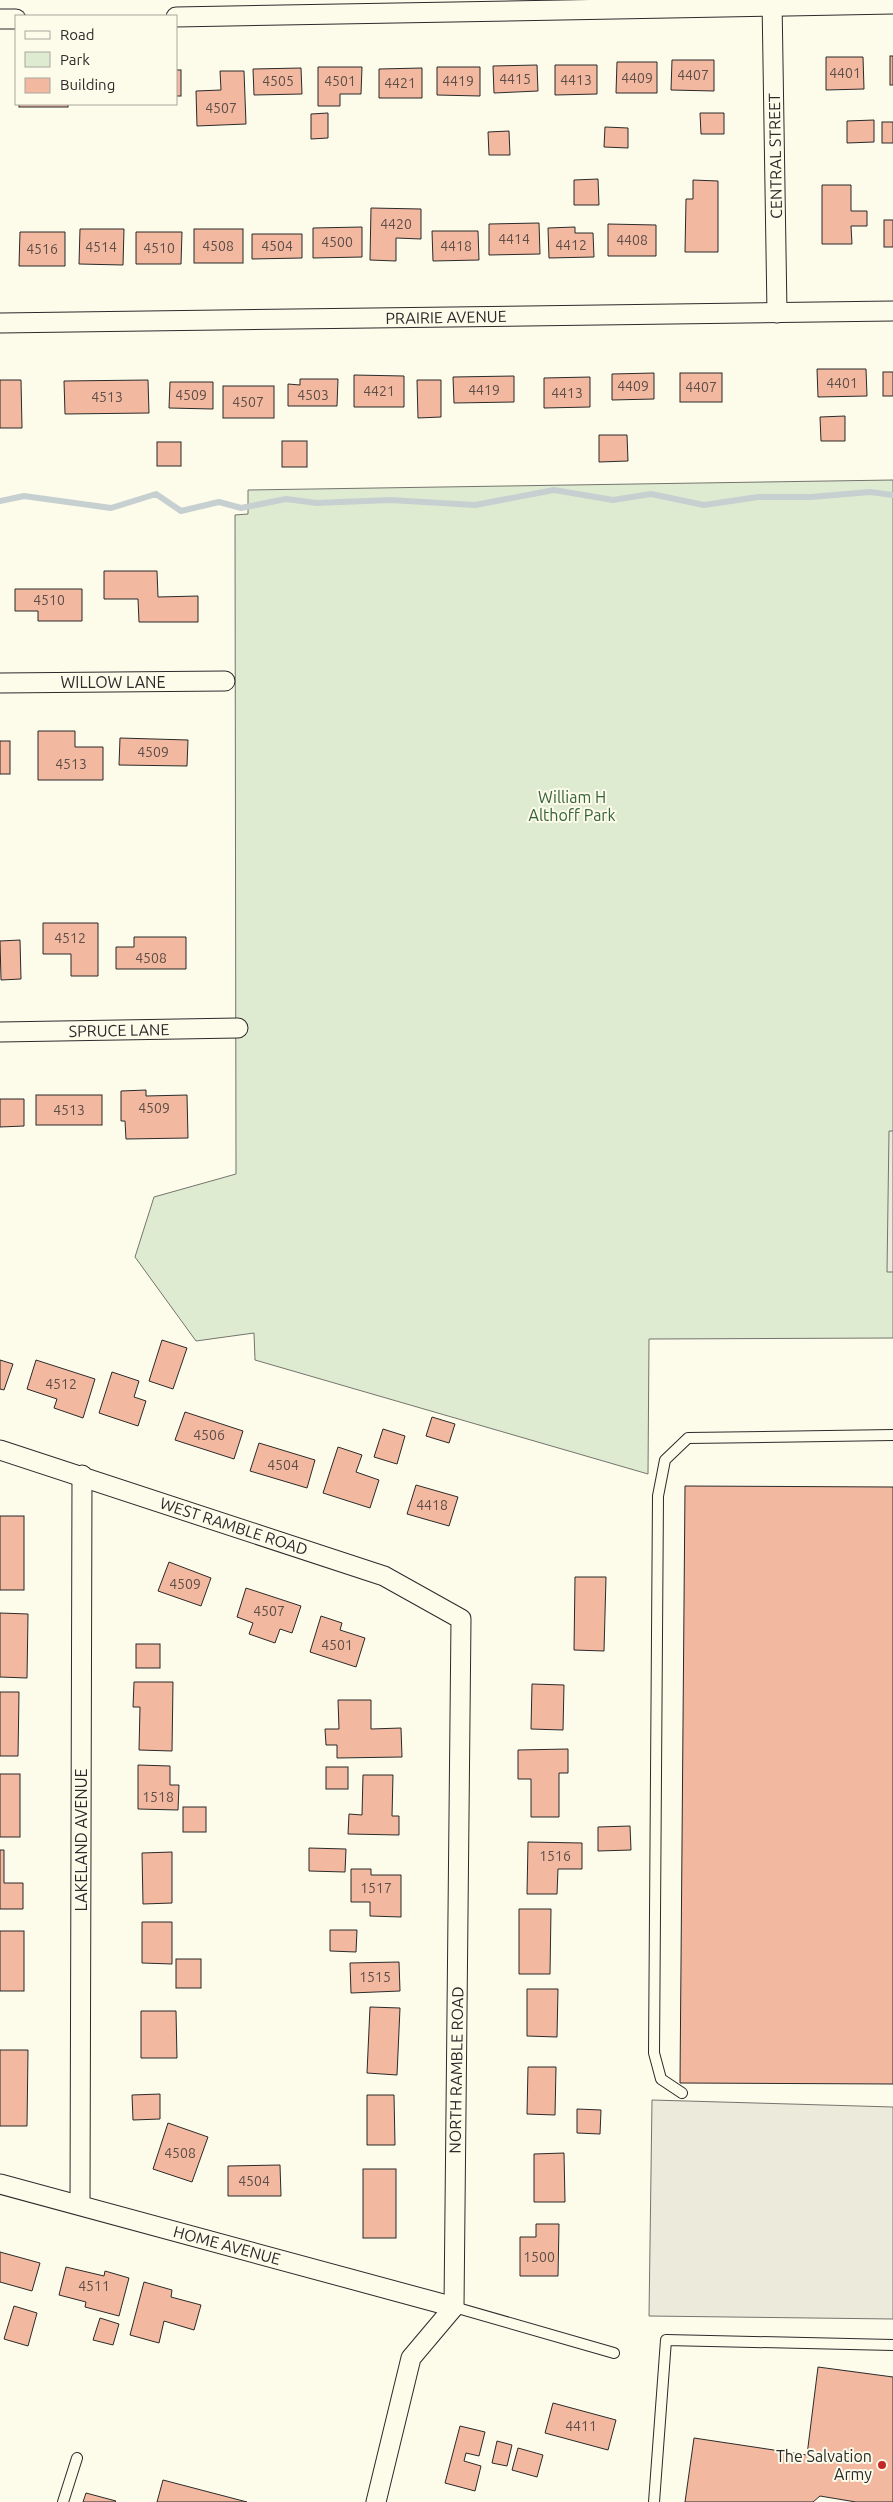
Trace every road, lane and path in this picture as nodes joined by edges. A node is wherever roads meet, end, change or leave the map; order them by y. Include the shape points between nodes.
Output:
1 (772, 4) edge
2 (893, 4) edge
3 (178, 17) edge
4 (0, 19) edge
5 (15, 19) edge
6 (893, 311) edge
7 (778, 312) junction
8 (0, 323) edge
9 (225, 682) dead end
10 (0, 683) edge
11 (238, 1028) dead end
12 (0, 1032) edge
13 (893, 1435) edge
14 (0, 1450) edge
15 (82, 1475) junction
16 (461, 1619) joint
17 (682, 2093) dead end
18 (0, 2184) edge
19 (80, 2204) junction
20 (454, 2308) junction
21 (893, 2345) edge
22 (614, 2353) dead end
23 (77, 2458) dead end
24 (63, 2502) edge
25 (376, 2502) edge
26 (654, 2502) edge

1 - 2 street
1 - 3 street
1 - 7 street, CENTRAL STREET
4 - 5 street
6 - 7 street, PRAIRIE AVENUE
7 - 8 street, PRAIRIE AVENUE
9 - 10 street, WILLOW LANE
11 - 12 street, SPRUCE LANE
13 - 17 lane via 688,1438 665,1460 658,1496 654,2054 661,2079
14 - 15 street, WEST RAMBLE ROAD
15 - 16 street, WEST RAMBLE ROAD via 384,1576
15 - 19 street, LAKELAND AVENUE
16 - 20 street, NORTH RAMBLE ROAD
18 - 19 street, HOME AVENUE
19 - 20 street, HOME AVENUE
20 - 22 lane
20 - 25 street via 411,2358
21 - 26 lane via 666,2340
23 - 24 lane

